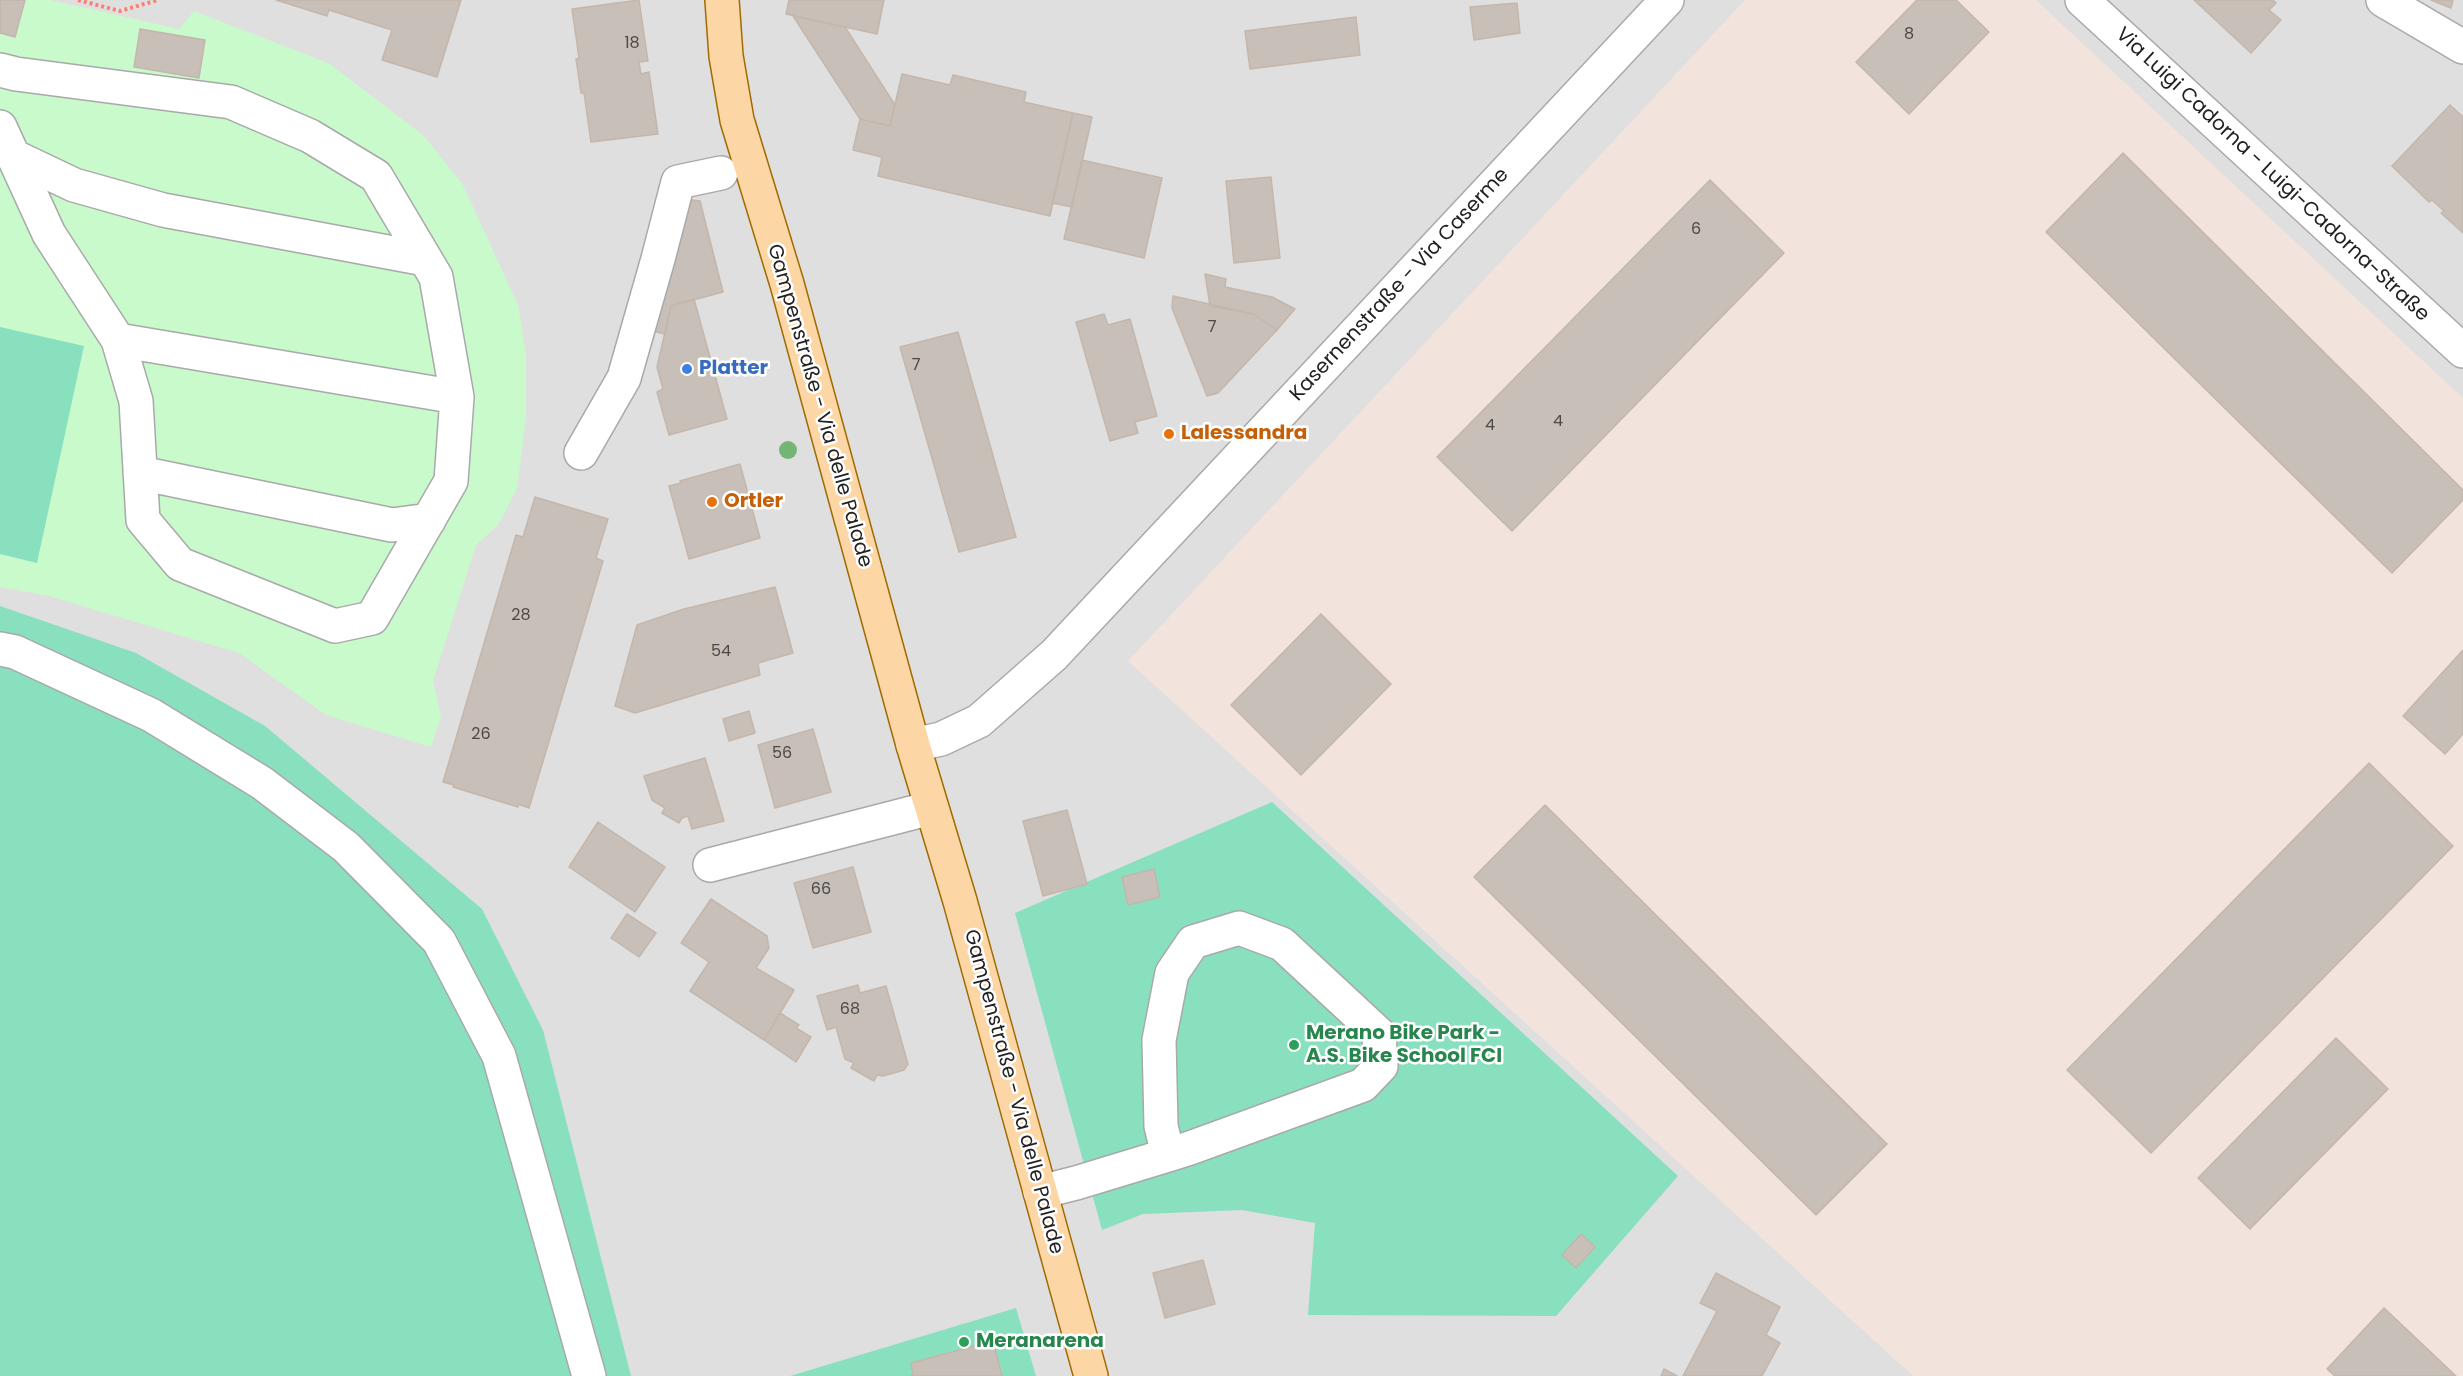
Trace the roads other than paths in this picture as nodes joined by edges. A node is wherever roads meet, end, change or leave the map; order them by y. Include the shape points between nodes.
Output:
1 (722, 0) edge
2 (1667, 0) edge
3 (2082, 0) edge
4 (2383, 0) edge
5 (2463, 47) edge
6 (0, 70) edge
7 (0, 127) edge
8 (13, 156) junction
9 (721, 173) dead end
10 (425, 259) junction
11 (118, 340) junction
12 (2463, 351) edge
13 (457, 397) junction
14 (581, 453) dead end
15 (140, 473) junction
16 (429, 520) junction
17 (0, 649) edge
18 (913, 745) junction
19 (931, 808) junction
20 (710, 865) dead end
21 (1168, 1155) junction
22 (1040, 1192) junction
23 (589, 1376) edge
24 (1091, 1376) edge

1 - 18 main road, Gampenstraße - Via delle Palade via 737,120 787,284
2 - 18 street, Kasernenstraße - Via Caserme via 1054,655 979,721 940,739
3 - 12 street, Via Luigi Cadorna - Luigi-Cadorna-Straße
4 - 5 street
6 - 10 street via 231,102 310,135 376,176
7 - 8 street
8 - 10 street via 74,184 163,210
8 - 11 street via 49,234
9 - 14 street via 678,182 624,378
10 - 13 street via 436,277
11 - 13 street
11 - 15 street via 136,400
13 - 16 street via 451,481
15 - 16 street via 392,525
15 - 16 street via 143,520 180,564 335,626 372,618
17 - 23 street via 15,652 151,715 262,783 346,847 438,942 499,1056
18 - 19 main road, Gampenstraße - Via delle Palade
19 - 20 street
19 - 22 main road, Gampenstraße - Via delle Palade
21 - 21 street via 1363,1085 1381,1066 1379,1034 1282,944 1239,927 1193,942 1172,973 1159,1040 1161,1126
21 - 22 street
22 - 24 main road, Gampenstraße - Via delle Palade

